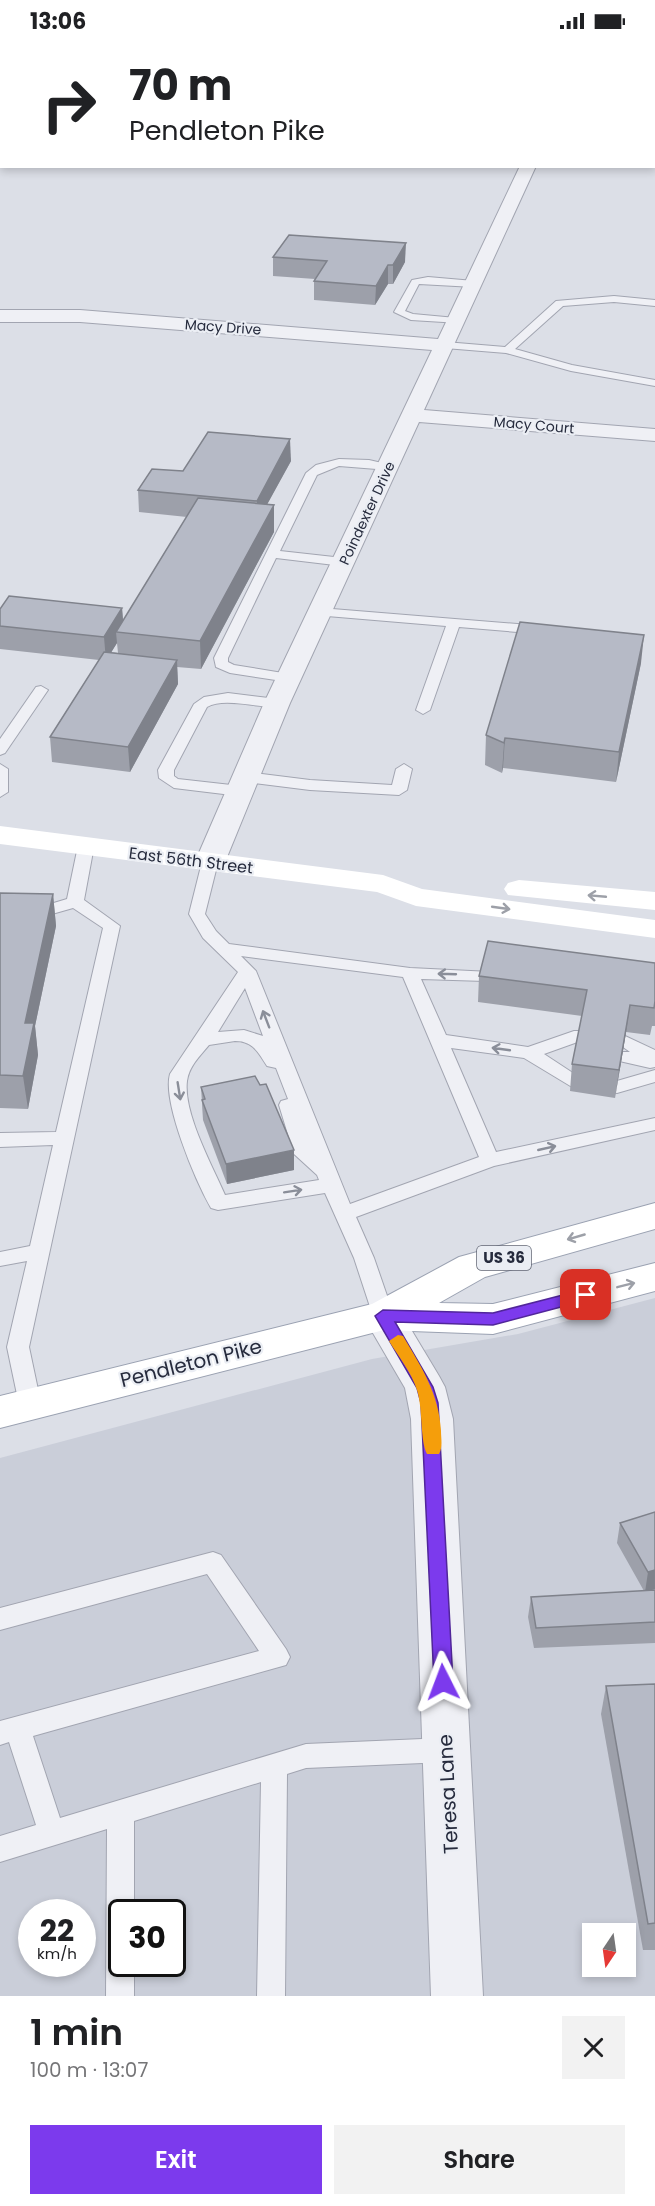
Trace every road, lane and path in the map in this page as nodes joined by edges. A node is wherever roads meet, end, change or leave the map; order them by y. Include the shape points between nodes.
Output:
1 (527, 168) edge
2 (474, 284) junction
3 (655, 303) edge
4 (0, 316) edge
5 (456, 321) junction
6 (445, 345) junction
7 (507, 350) junction
8 (655, 382) edge
9 (413, 415) junction
10 (655, 435) edge
11 (389, 466) junction
12 (272, 554) junction
13 (344, 562) junction
14 (320, 612) junction
15 (454, 622) junction
16 (551, 630) edge
17 (289, 678) junction
18 (41, 690) dead end
19 (277, 703) junction
20 (423, 710) dead end
21 (0, 750) edge
22 (0, 769) edge
23 (404, 769) dead end
24 (243, 784) junction
25 (0, 792) edge
26 (0, 835) edge
27 (86, 846) junction
28 (210, 862) junction
29 (383, 884) junction
30 (655, 901) edge
31 (75, 902) junction
32 (0, 912) edge
33 (655, 929) edge
34 (223, 948) junction
35 (247, 971) junction
36 (410, 973) junction
37 (485, 976) edge
38 (439, 1040) junction
39 (202, 1041) junction
40 (529, 1053) junction
41 (655, 1057) edge
42 (621, 1064) junction
43 (655, 1064) edge
44 (655, 1070) edge
45 (655, 1076) edge
46 (655, 1124) edge
47 (65, 1138) junction
48 (0, 1140) edge
49 (490, 1160) junction
50 (328, 1178) junction
51 (343, 1214) junction
52 (655, 1216) edge
53 (40, 1251) junction
54 (0, 1260) edge
55 (655, 1277) edge
56 (383, 1316) junction
57 (15, 1408) edge
58 (0, 1619) edge
59 (9, 1731) edge
60 (446, 1750) junction
61 (274, 1765) junction
62 (122, 1812) junction
63 (52, 1833) junction
64 (0, 1849) edge
65 (120, 1996) edge
66 (271, 1996) edge
67 (457, 1996) edge

1 - 2 street, Poindexter Drive
2 - 5 street, Poindexter Drive
2 - 5 lane via 415,282 399,312 411,317
3 - 7 lane via 614,299 560,303
4 - 6 street, Macy Drive via 80,316
5 - 6 street, Poindexter Drive
6 - 7 lane
6 - 9 street, Poindexter Drive
7 - 8 lane via 571,368
9 - 10 street, Macy Court
9 - 11 street, Poindexter Drive
11 - 12 lane via 355,462 321,466 303,489
11 - 13 street, Poindexter Drive
12 - 13 lane
12 - 17 lane via 221,664 230,669
13 - 14 street, Poindexter Drive
14 - 15 lane
14 - 17 street, Poindexter Drive
15 - 16 lane
15 - 20 lane
17 - 19 street, Poindexter Drive
18 - 21 lane
19 - 24 street, Poindexter Drive
19 - 24 lane via 207,699 166,770 167,778 174,783
22 - 25 lane
23 - 24 lane via 399,790
24 - 28 street, Poindexter Drive
26 - 27 main road, East 56th Street
27 - 28 main road, East 56th Street
27 - 31 lane
28 - 29 main road, East 56th Street
28 - 34 lane via 197,914
30 -> 29 main road, East 56th Street via 418,880
29 -> 33 main road, East 56th Street via 416,897
31 - 32 lane via 38,913
31 - 47 lane via 112,926
34 - 35 lane
34 - 36 lane
35 - 39 lane
50 -> 35 lane
37 -> 36 lane
36 - 38 lane
40 -> 38 lane
38 - 49 lane
39 - 50 lane via 248,1035 259,1039 268,1049 304,1154
39 -> 50 lane via 187,1056 177,1082 183,1114 218,1203
40 - 40 lane via 576,1058
41 - 42 lane
42 - 43 lane
42 - 44 lane
42 - 45 lane
49 -> 46 lane
47 - 48 lane
47 - 53 lane
49 - 51 lane
50 - 51 lane
51 - 56 lane via 364,1258
52 -> 56 main road, Pendleton Pike / US 36 via 472,1267
53 - 54 lane
53 - 57 lane via 18,1347
56 -> 55 main road, Pendleton Pike / US 36 via 493,1319
56 - 57 main road, Pendleton Pike / US 36
56 - 60 street, Teresa Lane via 425,1387 432,1419
58 - 59 lane via 213,1562 277,1657
59 - 63 lane
60 - 61 lane via 306,1756
60 - 67 street, Teresa Lane
61 - 62 lane
61 - 66 lane
62 - 63 lane
62 - 65 lane
63 - 64 lane

